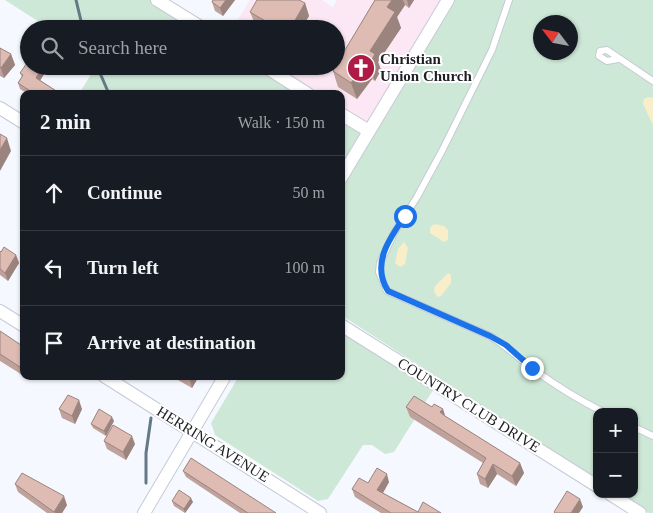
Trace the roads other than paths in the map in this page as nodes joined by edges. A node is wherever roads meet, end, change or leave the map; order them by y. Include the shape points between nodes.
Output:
1 (157, 0) edge
2 (448, 0) edge
3 (509, 0) edge
4 (189, 20) edge
5 (618, 59) dead end
6 (278, 75) edge
7 (653, 81) edge
8 (302, 90) edge
9 (0, 108) edge
10 (345, 116) edge
11 (20, 120) edge
12 (369, 131) junction
13 (345, 171) edge
14 (0, 311) edge
15 (20, 324) edge
16 (345, 327) edge
17 (110, 380) edge
18 (223, 380) edge
19 (596, 408) edge
20 (638, 429) edge
21 (192, 431) junction
22 (653, 436) edge
23 (593, 483) edge
24 (616, 498) edge
25 (144, 513) edge
26 (320, 513) edge
27 (640, 513) edge

1 - 4 street
2 - 12 street
3 - 19 lane via 492,50 417,197 394,233 379,272 388,291 506,345 532,368
5 - 7 lane
6 - 8 street
9 - 11 street
10 - 12 street
12 - 13 street
14 - 15 street
16 - 23 street, COUNTRY CLUB DRIVE
17 - 21 street, HERRING AVENUE
18 - 21 street
20 - 22 lane
21 - 25 street
21 - 26 street, HERRING AVENUE
24 - 27 street

